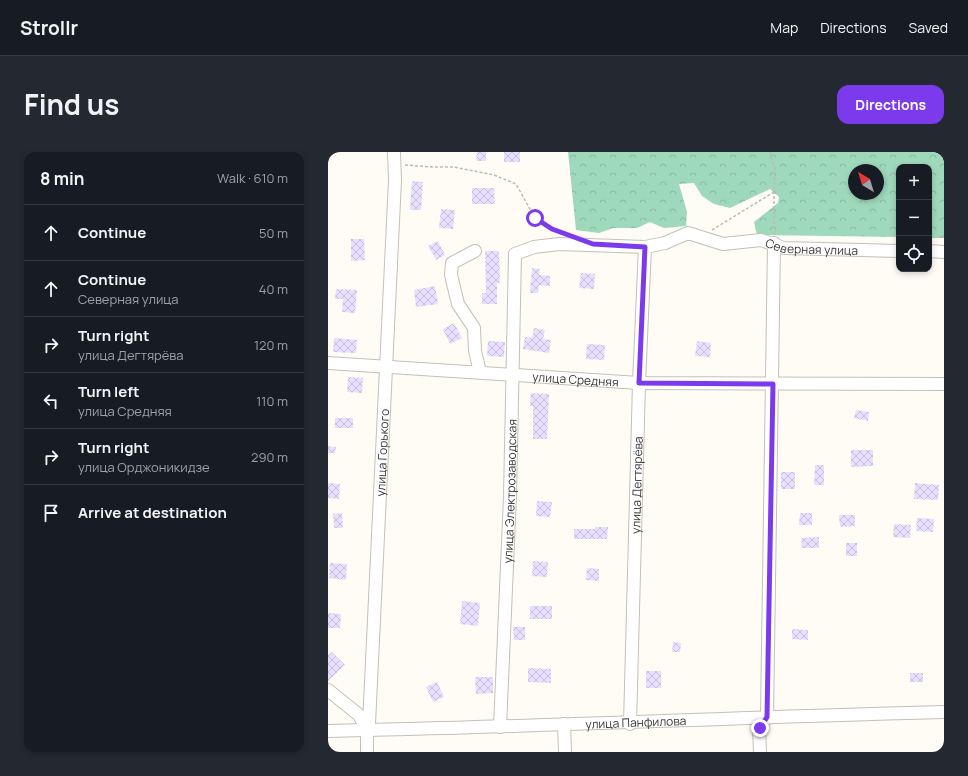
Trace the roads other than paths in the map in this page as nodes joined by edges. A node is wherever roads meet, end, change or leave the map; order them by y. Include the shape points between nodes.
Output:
1 (395, 158) edge
2 (774, 243) junction
3 (645, 247) junction
4 (474, 250) dead end
5 (896, 251) edge
6 (932, 251) edge
7 (944, 252) edge
8 (515, 254) joint
9 (328, 363) edge
10 (387, 367) junction
11 (480, 372) junction
12 (512, 375) junction
13 (639, 383) junction
14 (773, 384) junction
15 (944, 384) edge
16 (328, 690) edge
17 (944, 712) edge
18 (767, 717) junction
19 (564, 724) junction
20 (630, 724) junction
21 (500, 727) junction
22 (367, 730) junction
23 (328, 731) edge
24 (367, 752) edge
25 (565, 752) edge
26 (760, 752) edge

1 - 10 street, улица Горького
2 - 3 street, Северная улица via 761,240 723,244 688,233 665,243
2 - 5 street, Северная улица via 784,248
2 - 14 street
3 - 8 street, Северная улица via 559,244 534,247
3 - 13 street, улица Дегтярёва
4 - 11 street via 452,262 451,275 458,304 474,328 475,351
6 - 7 street
8 - 12 street, улица Электрозаводская
9 - 10 street, улица Средняя
10 - 11 street, улица Средняя
10 - 22 street, улица Горького
11 - 12 street, улица Средняя
12 - 13 street, улица Средняя
12 - 21 street, улица Электрозаводская via 510,496
13 - 14 street, улица Средняя
13 - 20 street, улица Дегтярёва
14 - 15 street, улица Средняя
14 - 18 street
16 - 22 street via 359,715
17 - 18 street, улица Панфилова
18 - 20 street, улица Панфилова
18 - 26 street via 760,728
19 - 20 street, улица Панфилова
19 - 21 street, улица Панфилова
19 - 25 street
21 - 22 street, улица Панфилова
22 - 23 street, улица Панфилова
22 - 24 street, улица Горького

